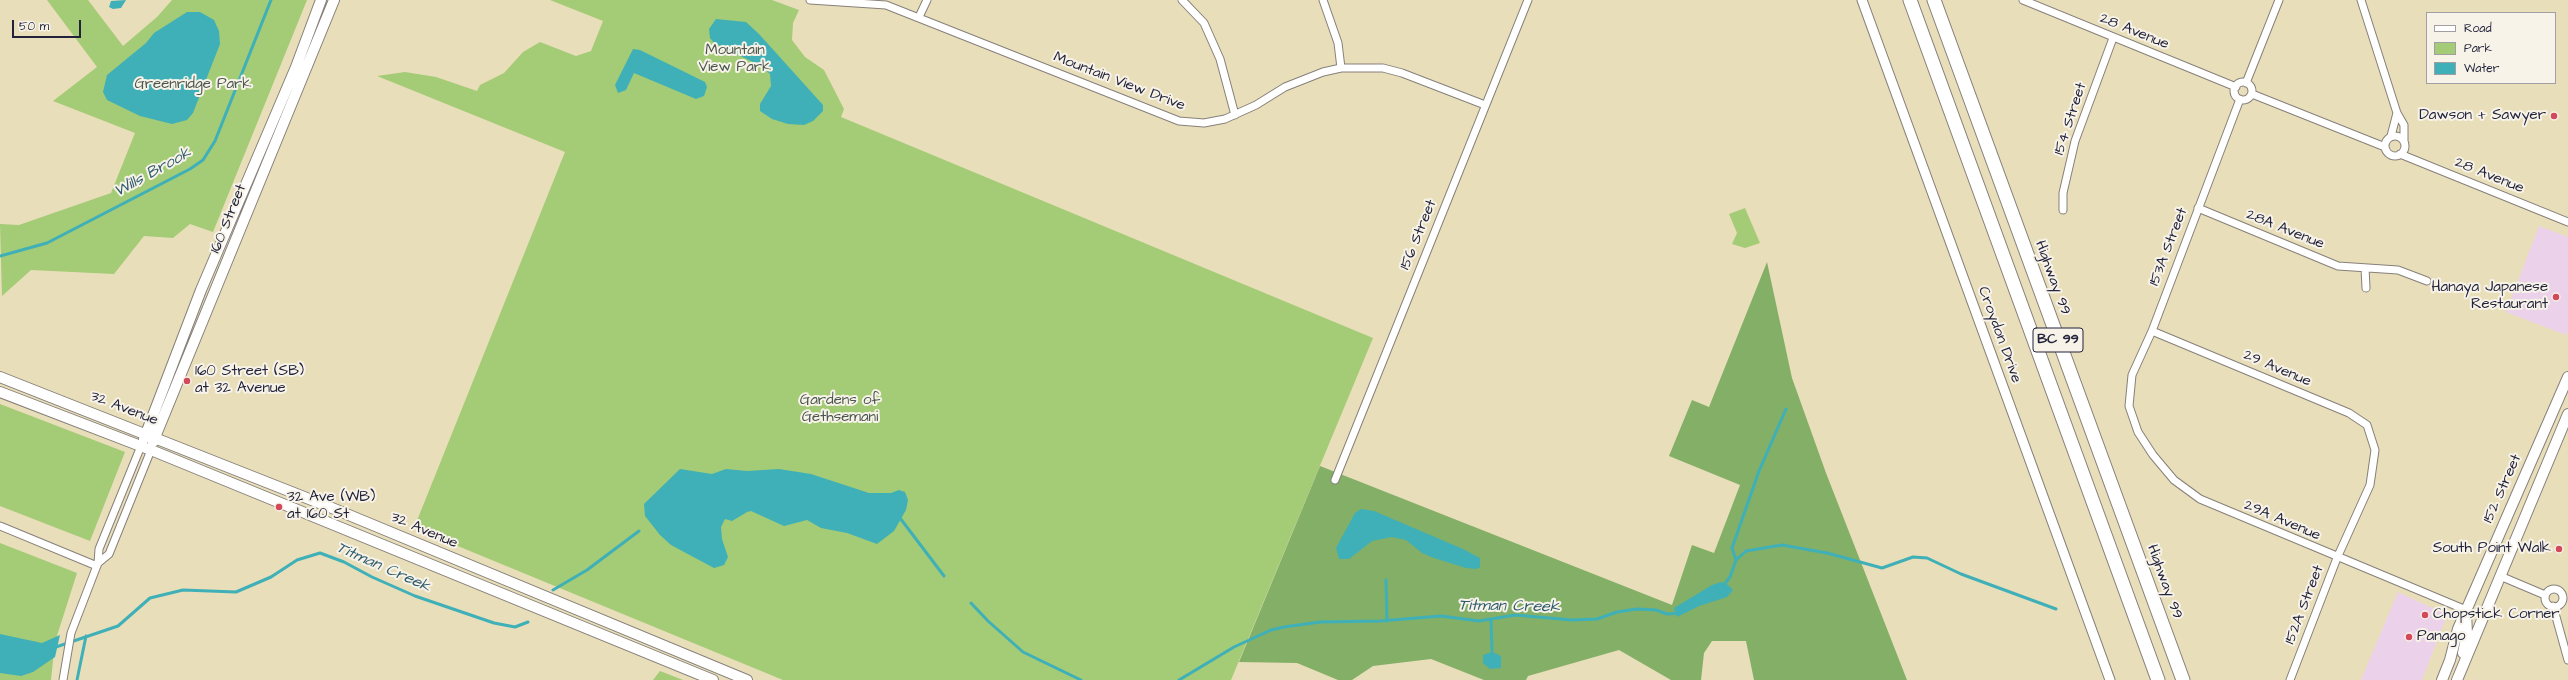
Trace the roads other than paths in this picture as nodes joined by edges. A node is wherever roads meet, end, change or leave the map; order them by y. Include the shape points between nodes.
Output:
1 (322, 0) edge
2 (334, 0) edge
3 (810, 0) edge
4 (927, 0) edge
5 (1182, 0) edge
6 (1323, 0) edge
7 (1528, 0) edge
8 (1862, 0) edge
9 (1910, 0) edge
10 (1934, 0) edge
11 (2023, 0) edge
12 (2279, 0) edge
13 (2360, 0) edge
14 (919, 17) junction
15 (2113, 38) junction
16 (1341, 68) junction
17 (2246, 83) junction
18 (2236, 87) junction
19 (2252, 94) junction
20 (2240, 99) junction
21 (1486, 105) junction
22 (2397, 113) junction
23 (1235, 115) junction
24 (2391, 136) junction
25 (2404, 142) junction
26 (2384, 147) junction
27 (2400, 154) junction
28 (245, 184) junction
29 (2198, 208) junction
30 (2063, 210) dead end
31 (2568, 222) edge
32 (236, 242) junction
33 (2365, 268) junction
34 (2427, 281) dead end
35 (203, 287) junction
36 (2366, 288) dead end
37 (2152, 331) junction
38 (193, 349) junction
39 (0, 377) edge
40 (2568, 377) edge
41 (0, 392) edge
42 (2129, 406) joint
43 (2568, 414) edge
44 (151, 435) junction
45 (146, 448) junction
46 (2375, 450) joint
47 (1334, 480) dead end
48 (0, 526) edge
49 (2337, 558) junction
50 (97, 564) junction
51 (2500, 576) junction
52 (2545, 595) junction
53 (2565, 596) edge
54 (2553, 606) junction
55 (2466, 610) junction
56 (2568, 660) edge
57 (2458, 676) edge
58 (63, 680) edge
59 (713, 680) edge
60 (747, 680) edge
61 (2110, 680) edge
62 (2158, 680) edge
63 (2183, 680) edge
64 (2290, 680) edge
65 (2442, 680) edge

1 - 28 main road, 160 Street
2 - 32 main road, 160 Street
3 - 14 street, Mountain View Drive via 886,4
4 - 14 street
5 - 23 street via 1204,23 1220,58
6 - 16 street via 1338,43
7 - 21 street, 156 Street
8 - 61 street, Croydon Drive
9 - 62 highway, BC 99
10 - 63 highway, Highway 99 / BC 99
11 - 15 street, 28 Avenue
12 - 17 street
13 - 22 street
14 - 23 street, Mountain View Drive via 1180,121 1204,123
15 - 18 street, 28 Avenue
15 - 30 street, 154 Street via 2075,142 2062,193
16 - 21 street, Mountain View Drive via 1383,68
16 - 23 street, Mountain View Drive via 1322,72 1285,87
17 - 18 street
17 - 19 street via 2250,86
18 - 20 street via 2235,94
19 - 20 street via 2248,99
19 - 26 street
20 - 29 street, 153A Street
21 - 47 street, 156 Street
22 - 24 street
22 - 25 street via 2404,124
24 - 25 street
24 - 26 street
25 - 27 street via 2404,149
26 - 27 street via 2390,155
27 - 31 street, 28 Avenue
28 - 32 main road via 244,203 233,235
28 - 35 main road, 160 Street
29 - 33 street, 28A Avenue via 2338,266
29 - 37 street, 153A Street
32 - 35 main road via 227,247 215,272
32 - 38 main road, 160 Street
33 - 34 street, 28A Avenue via 2398,270
33 - 36 street
35 - 38 main road via 205,298 194,331
35 - 44 main road, 160 Street
37 - 42 street, 153A Street via 2132,375
37 - 46 street, 29 Avenue via 2349,413 2366,425
38 - 44 main road, 160 Street
39 - 44 main road, 32 Avenue
40 - 55 main road, 152 Street
41 - 45 main road, 32 Avenue
42 - 49 street, 29A Avenue via 2138,432 2174,480 2200,499
43 - 51 main road, 152 Street
44 - 45 main road, 160 Street
44 - 60 main road, 32 Avenue
45 - 50 street via 98,549
45 - 50 street via 109,554
45 - 59 main road, 32 Avenue
46 - 49 street, 152A Street via 2370,485
48 - 50 street
49 - 55 street, 29A Avenue
49 - 64 street, 152A Street
50 - 58 street via 75,620 64,663
51 - 52 street
51 - 57 main road, 152 Street
52 - 53 street via 2553,589
52 - 54 street via 2547,602
53 - 54 street via 2560,604
54 - 56 street
55 - 57 main road via 2467,634
55 - 65 main road, 152 Street

